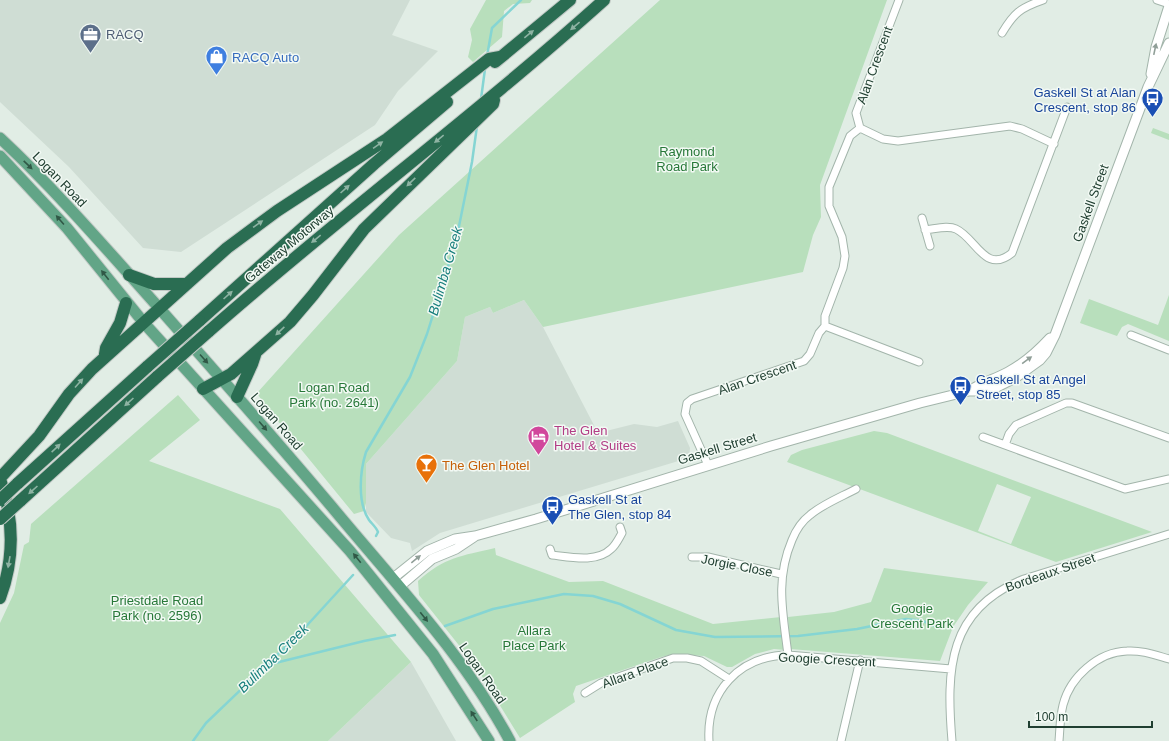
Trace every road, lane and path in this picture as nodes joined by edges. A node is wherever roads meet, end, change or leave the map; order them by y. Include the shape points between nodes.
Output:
1 (570, 0) edge
2 (604, 0) edge
3 (899, 0) edge
4 (1043, 0) edge
5 (1157, 0) edge
6 (1169, 5) edge
7 (1002, 33) dead end
8 (1169, 43) edge
9 (465, 82) junction
10 (1148, 87) junction
11 (1067, 107) dead end
12 (469, 120) junction
13 (860, 128) junction
14 (0, 138) edge
15 (1054, 144) junction
16 (0, 156) edge
17 (922, 218) dead end
18 (925, 230) junction
19 (930, 246) dead end
20 (129, 275) junction
21 (187, 284) junction
22 (126, 302) junction
23 (159, 309) junction
24 (144, 323) junction
25 (825, 326) junction
26 (1131, 335) dead end
27 (1169, 350) edge
28 (255, 353) junction
29 (105, 357) junction
30 (919, 362) dead end
31 (222, 380) junction
32 (203, 389) junction
33 (237, 397) junction
34 (983, 437) dead end
35 (1169, 438) edge
36 (1005, 445) junction
37 (708, 465) junction
38 (0, 479) edge
39 (1169, 479) edge
40 (856, 489) dead end
41 (0, 500) edge
42 (0, 519) edge
43 (620, 527) dead end
44 (1169, 534) edge
45 (475, 536) junction
46 (550, 549) dead end
47 (692, 557) dead end
48 (379, 563) junction
49 (403, 569) junction
50 (781, 574) junction
51 (396, 583) junction
52 (385, 592) junction
53 (0, 598) edge
54 (788, 655) junction
55 (1169, 659) edge
56 (860, 660) junction
57 (951, 668) junction
58 (729, 679) junction
59 (585, 694) dead end
60 (489, 741) edge
61 (510, 741) edge
62 (708, 741) edge
63 (841, 741) edge
64 (952, 741) edge
65 (1059, 741) edge

9 -> 1 highway, Gateway Motorway
2 -> 12 highway, Gateway Motorway via 497,91
3 - 13 street, Alan Crescent via 856,113
4 - 7 street via 1028,4 1012,17
5 - 6 street
10 -> 6 street, Gaskell Street via 1156,47
8 - 10 street, Gaskell Street
21 -> 9 highway via 247,233 387,139
41 -> 9 highway, Gateway Motorway, bridge
10 - 37 street, Gaskell Street via 1058,328 1046,352 1030,369 997,387 920,403
11 - 15 street
12 -> 28 highway via 364,229 303,308
12 -> 42 highway, Gateway Motorway, bridge via 289,262
13 - 15 street via 883,139 898,141 1010,126
13 - 25 street, Alan Crescent via 850,136 829,187 829,206 842,237 845,256 825,316
14 -> 20 main road, Logan Road via 54,191
15 - 18 street via 1017,245 1006,258 998,260 982,255 955,228
22 -> 16 main road, Logan Road via 67,228
17 - 18 street
18 - 19 street
20 - 21 highway via 159,285
20 - 23 main road, Logan Road
21 - 23 highway
22 - 24 main road, Logan Road
22 - 29 highway via 118,329 106,348
23 - 24 highway
23 -> 31 main road, Logan Road
24 - 29 highway
24 - 32 main road, Logan Road
25 - 30 street
25 - 37 street, Alan Crescent via 804,361 692,399 687,403 684,409 689,424
26 - 27 street
28 - 31 highway
28 - 33 highway
38 -> 29 highway via 39,436 72,390
31 - 32 highway
31 - 33 main road, Logan Road
52 -> 32 main road, Logan Road
33 -> 48 main road, Logan Road
34 - 36 street
35 - 36 street via 1078,404 1066,403 1016,425
36 - 39 street via 1125,490
37 - 45 street, Gaskell Street
38 -> 53 highway via 9,508 12,538 9,566
40 - 50 street via 811,514 804,521 789,547
43 - 46 street via 622,533 612,548 606,552 586,558 552,556
44 - 57 street, Bordeaux Street via 1024,578 1006,586 980,607 970,620 955,649
49 -> 45 street, Gaskell Street via 438,545 454,539
45 - 51 street, Gaskell Street via 456,549 432,559
47 - 50 street, Jorgie Close via 708,557
48 - 49 street via 390,568
48 - 51 main road, Logan Road
49 - 51 street, Gaskell Street
50 - 54 street
51 - 52 main road, Gaskell Street
51 -> 61 main road, Logan Road via 463,667
60 -> 52 main road, Logan Road via 441,666
54 - 56 street, Googie Crescent
54 - 58 street, Googie Crescent via 773,655 761,659 747,665
55 - 65 street via 1144,652 1126,651 1109,655 1086,669 1076,680 1063,703
56 - 57 street, Googie Crescent
56 - 63 street
57 - 64 street, Bordeaux Street via 949,705
58 - 59 street, Allara Place via 702,661 673,658 601,683
58 - 62 street, Googie Crescent via 714,703

